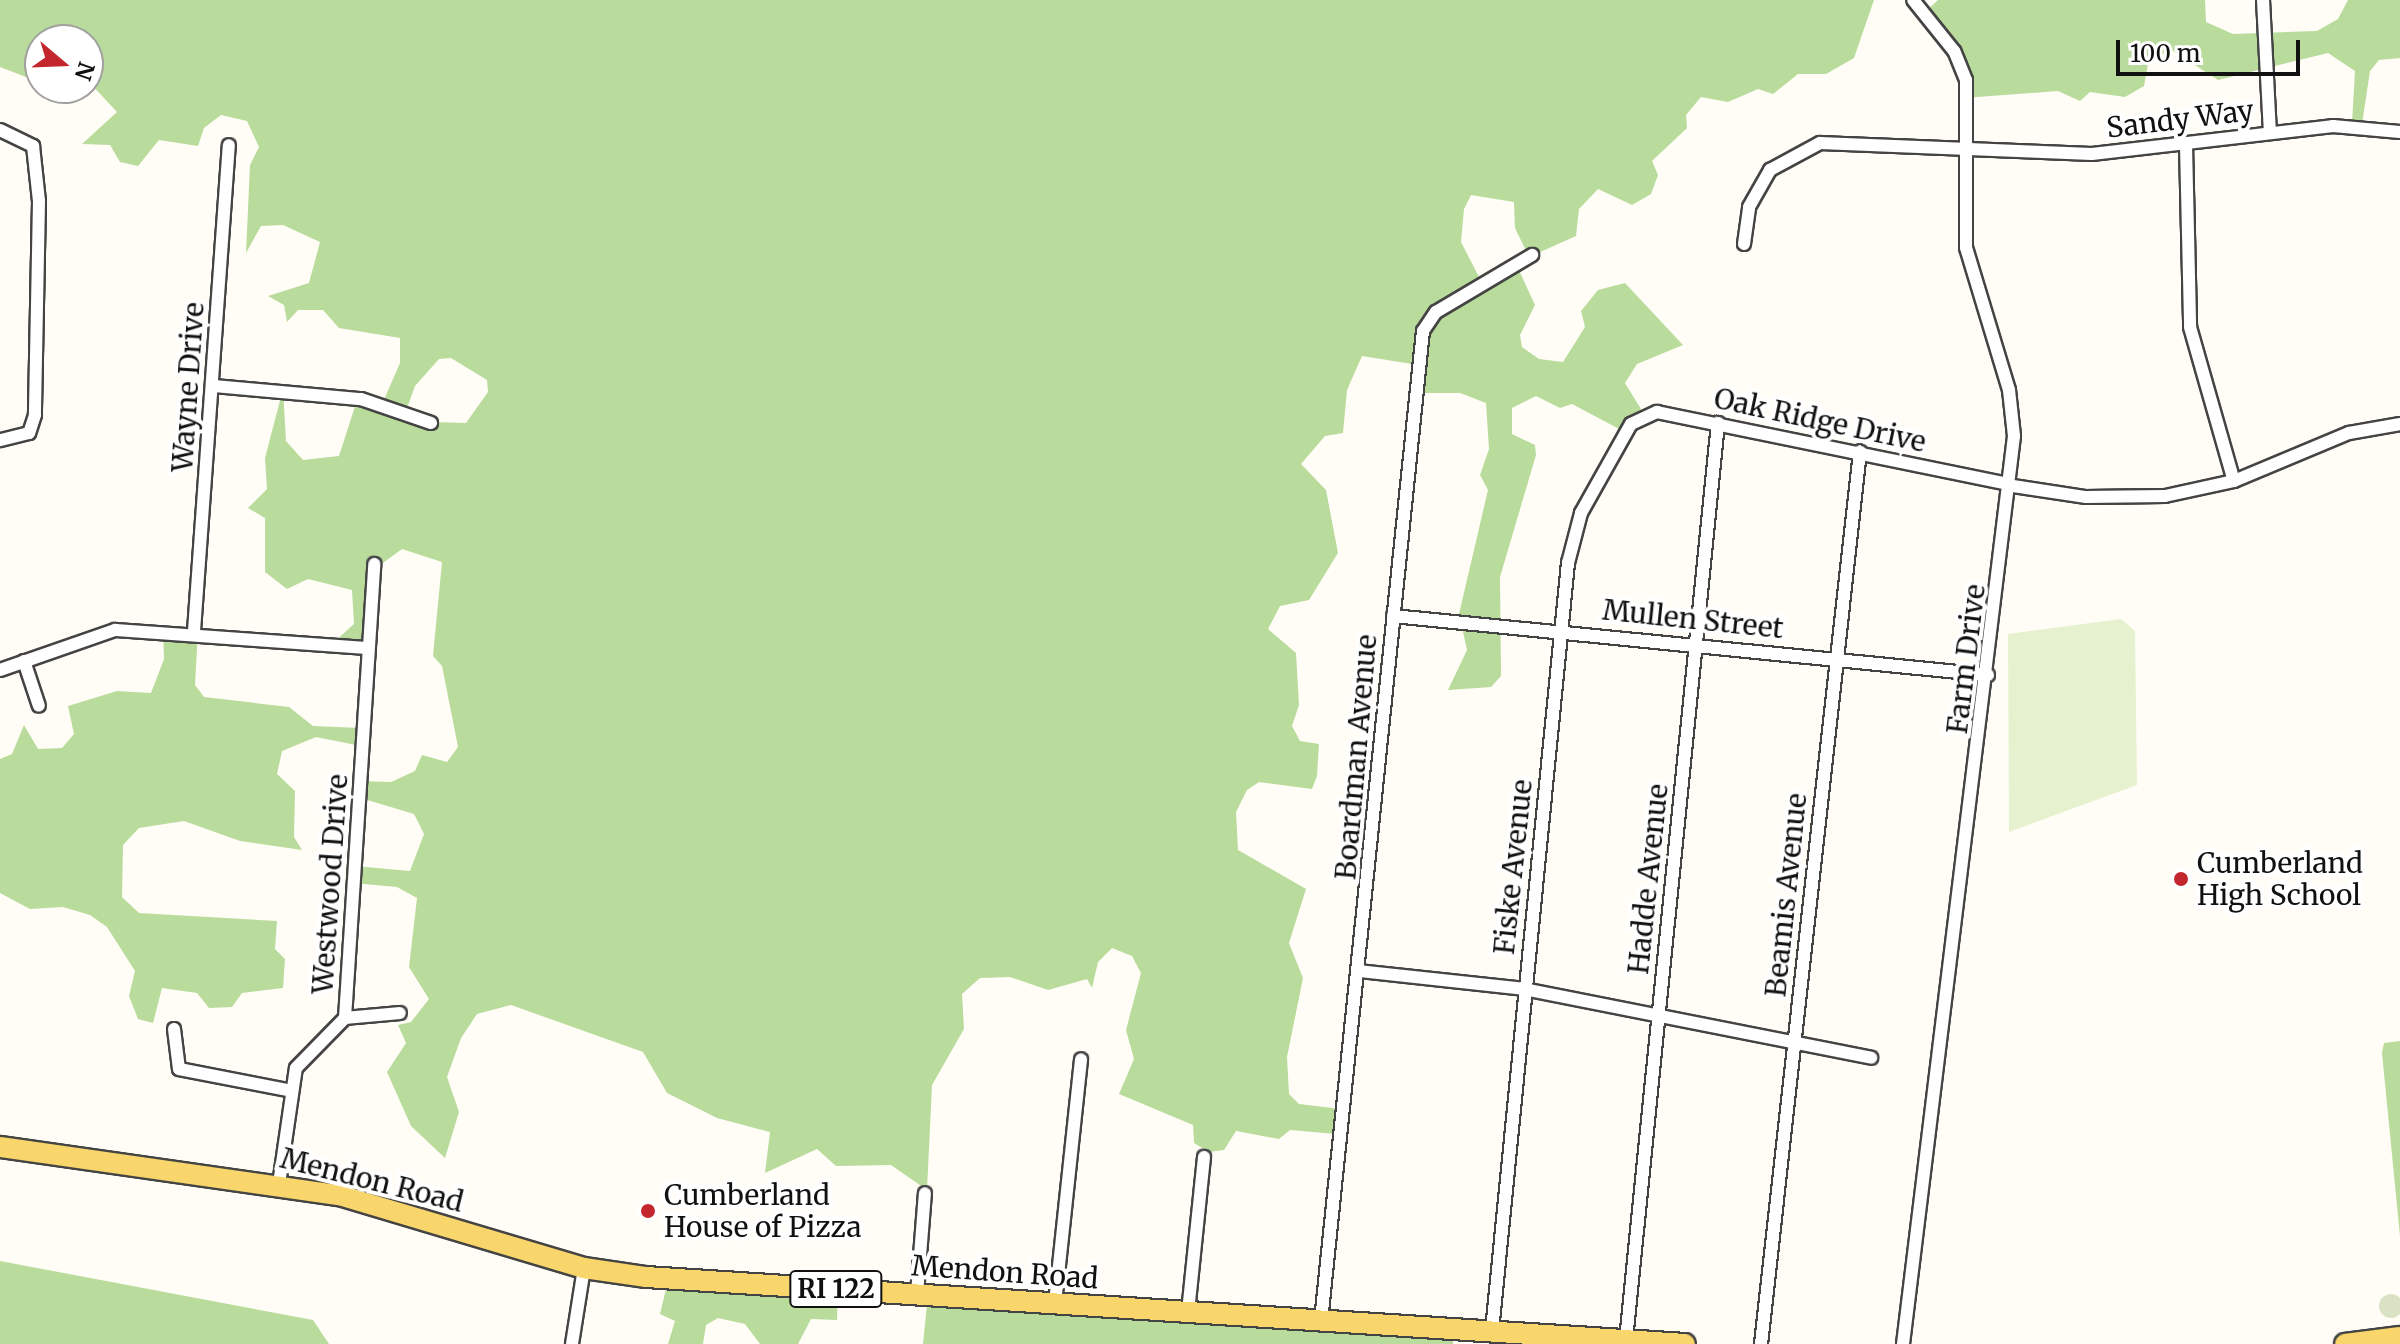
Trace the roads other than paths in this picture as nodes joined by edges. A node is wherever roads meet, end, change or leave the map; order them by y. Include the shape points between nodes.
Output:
1 (1913, 0) edge
2 (2263, 0) edge
3 (0, 130) edge
4 (2270, 132) junction
5 (2400, 132) edge
6 (229, 145) dead end
7 (2186, 145) junction
8 (1965, 153) junction
9 (1744, 244) dead end
10 (1532, 255) dead end
11 (214, 386) junction
12 (431, 423) dead end
13 (1718, 423) junction
14 (1631, 424) joint
15 (2400, 424) edge
16 (0, 440) edge
17 (1860, 451) junction
18 (2234, 481) junction
19 (2008, 484) junction
20 (374, 564) dead end
21 (1393, 616) junction
22 (1563, 629) junction
23 (194, 631) junction
24 (1697, 644) junction
25 (367, 648) junction
26 (1836, 657) junction
27 (24, 661) junction
28 (0, 670) edge
29 (1988, 675) junction
30 (39, 706) dead end
31 (1359, 971) junction
32 (1524, 989) junction
33 (400, 1013) dead end
34 (345, 1018) junction
35 (1658, 1018) junction
36 (174, 1029) dead end
37 (1794, 1043) junction
38 (1871, 1058) dead end
39 (1081, 1059) dead end
40 (292, 1091) junction
41 (0, 1147) edge
42 (1204, 1157) dead end
43 (279, 1184) junction
44 (925, 1193) dead end
45 (584, 1268) junction
46 (917, 1294) junction
47 (1055, 1303) junction
48 (1188, 1312) junction
49 (1321, 1321) junction
50 (1492, 1331) junction
51 (2400, 1337) edge
52 (1626, 1340) junction
53 (1600, 1341) edge
54 (572, 1344) edge
55 (1685, 1344) edge
56 (1761, 1344) edge
57 (1903, 1344) edge
58 (2345, 1344) edge

1 - 8 street, Farm Drive via 1963,71
2 - 4 street
3 - 16 street via 33,146 39,201 35,415 29,433
4 - 5 street, Sandy Way via 2333,126
4 - 7 street, Sandy Way
6 - 11 street, Wayne Drive
7 - 8 street, Sandy Way
7 - 18 street via 2190,327
8 - 9 street, Sandy Way via 1807,147 1762,182
8 - 19 street, Farm Drive via 1966,248 2009,390
10 - 21 street, Boardman Avenue via 1436,312 1423,331
11 - 12 street via 361,399
11 - 23 street, Wayne Drive
13 - 14 street, Oak Ridge Drive via 1645,412
13 - 17 street, Oak Ridge Drive
13 - 24 street, Hadde Avenue
14 - 22 street, Fiske Avenue via 1574,531
15 - 18 street, Oak Ridge Drive via 2349,433
17 - 19 street, Oak Ridge Drive
17 - 26 street, Beamis Avenue
18 - 19 street, Oak Ridge Drive via 2136,498
19 - 29 street, Farm Drive
20 - 25 street, Westwood Drive
21 - 22 street, Mullen Street
21 - 31 street, Boardman Avenue
22 - 24 street, Mullen Street
22 - 32 street, Fiske Avenue
23 - 25 street
23 - 27 street via 115,630
24 - 26 street, Mullen Street
24 - 35 street, Hadde Avenue
25 - 34 street, Westwood Drive
26 - 29 street, Mullen Street
26 - 37 street, Beamis Avenue
27 - 28 street
27 - 30 street
29 - 57 street, Farm Drive
31 - 32 street
31 - 49 street, Boardman Avenue
32 - 35 street
32 - 50 street, Fiske Avenue
33 - 34 street
34 - 40 street, Westwood Drive via 301,1056
35 - 37 street
35 - 52 street, Hadde Avenue
36 - 40 street via 179,1069
37 - 38 street
37 - 56 street, Beamis Avenue
39 - 47 street
40 - 43 street, Westwood Drive
41 - 43 main road, Mendon Road / RI 122
42 - 48 street
43 - 45 main road, Mendon Road / RI 122
44 - 46 street
45 - 46 main road, Mendon Road / RI 122
45 - 54 street
46 - 47 main road, Mendon Road / RI 122
47 - 48 main road, Mendon Road / RI 122
48 - 49 main road, Mendon Road / RI 122
49 - 50 main road, Mendon Road / RI 122
50 - 53 main road, Mendon Road / RI 122
51 - 58 main road
52 - 53 main road, Mendon Road / RI 122
52 - 55 main road, Mendon Road / RI 122

